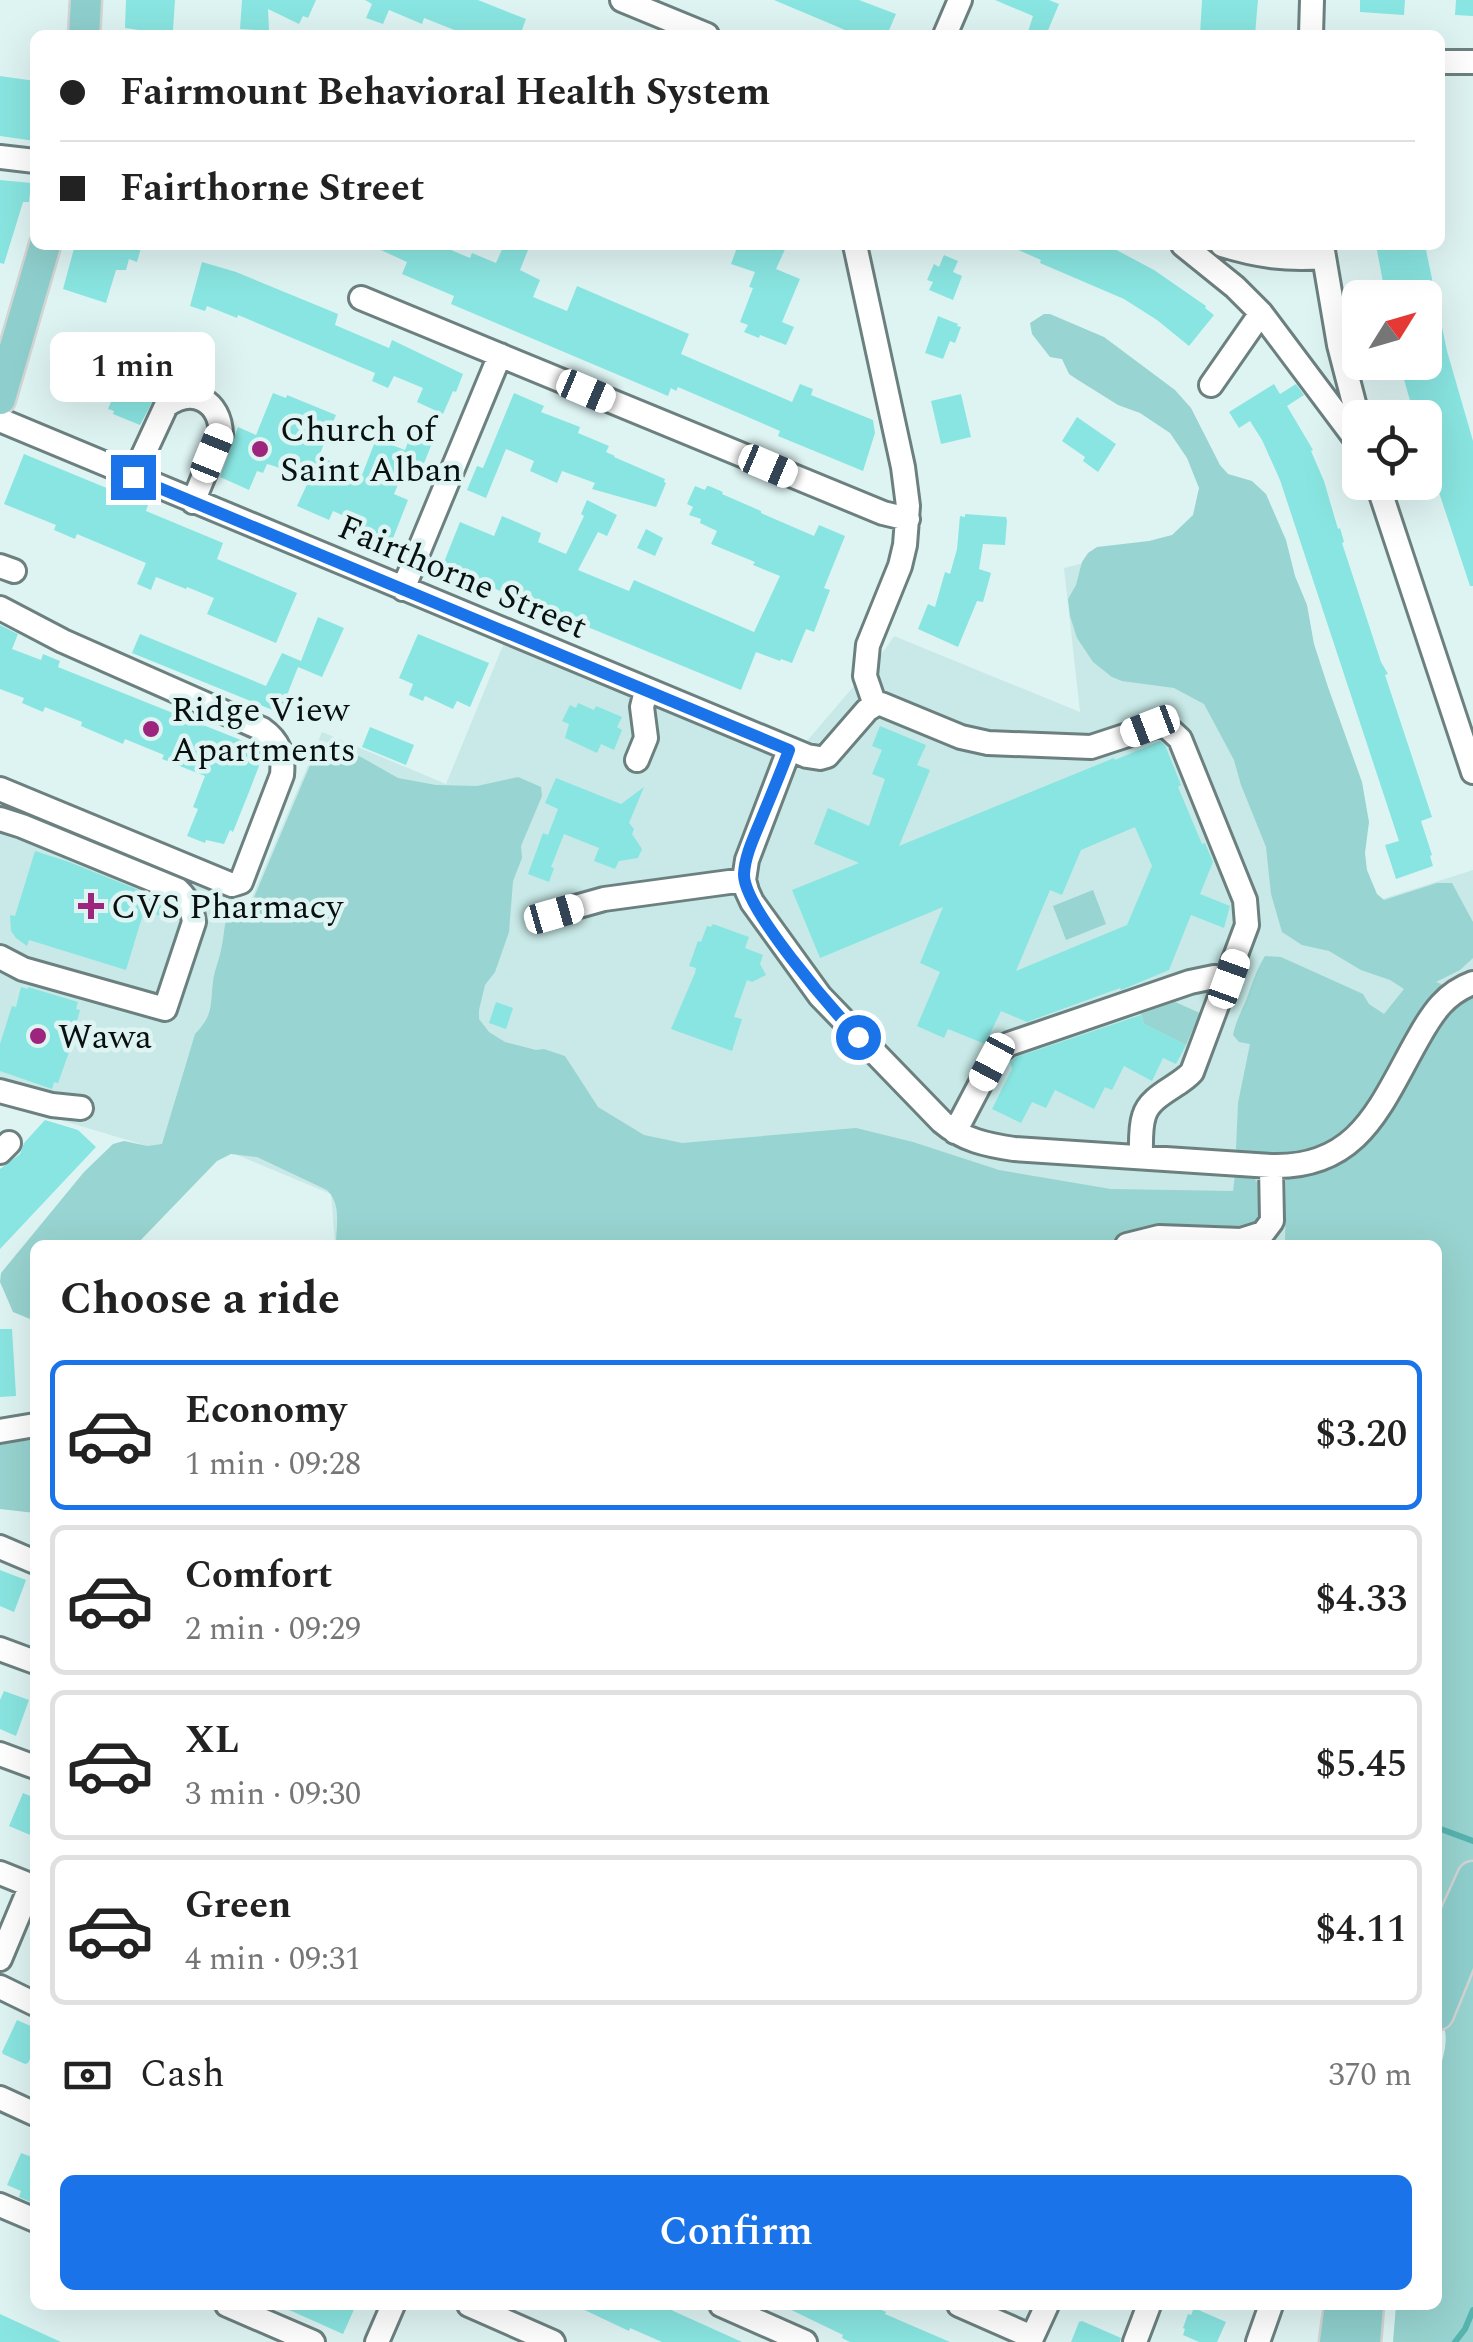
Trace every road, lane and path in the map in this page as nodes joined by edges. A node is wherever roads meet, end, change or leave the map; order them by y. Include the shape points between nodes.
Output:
1 (86, 0) edge
2 (622, 0) edge
3 (960, 0) edge
4 (1312, 0) edge
5 (675, 10) edge
6 (84, 30) edge
7 (700, 30) edge
8 (947, 30) edge
9 (1311, 30) edge
10 (1445, 62) edge
11 (1473, 62) edge
12 (0, 157) edge
13 (30, 160) edge
14 (43, 250) edge
15 (856, 250) edge
16 (1190, 250) edge
17 (1240, 250) edge
18 (1323, 251) edge
19 (361, 298) dead end
20 (1260, 312) junction
21 (500, 356) junction
22 (5, 364) edge
23 (1211, 385) dead end
24 (0, 399) edge
25 (1353, 400) edge
26 (0, 420) edge
27 (1342, 421) edge
28 (133, 477) junction
29 (1384, 500) edge
30 (193, 502) junction
31 (908, 518) junction
32 (403, 589) junction
33 (0, 608) edge
34 (646, 691) junction
35 (875, 705) junction
36 (789, 750) junction
37 (636, 760) dead end
38 (1473, 772) edge
39 (0, 789) edge
40 (6, 821) edge
41 (744, 880) junction
42 (554, 914) dead end
43 (0, 957) edge
44 (1229, 979) junction
45 (1473, 982) edge
46 (0, 1091) edge
47 (81, 1108) dead end
48 (954, 1132) junction
49 (1140, 1157) junction
50 (1272, 1166) junction
51 (1147, 1240) edge
52 (1240, 1240) edge
53 (1240, 1240) edge
54 (30, 1427) edge
55 (0, 1431) edge
56 (0, 1548) edge
57 (30, 1560) edge
58 (0, 1648) edge
59 (30, 1660) edge
60 (0, 1754) edge
61 (30, 1765) edge
62 (0, 1872) edge
63 (1473, 1877) edge
64 (30, 1885) edge
65 (30, 1893) edge
66 (1473, 1928) edge
67 (1442, 1945) edge
68 (0, 1959) edge
69 (0, 1987) edge
70 (30, 2002) edge
71 (1442, 2004) edge
72 (0, 2098) edge
73 (30, 2112) edge
74 (0, 2204) edge
75 (30, 2218) edge
76 (239, 2310) edge
77 (391, 2310) edge
78 (480, 2310) edge
79 (732, 2310) edge
80 (969, 2310) edge
81 (1045, 2310) edge
82 (1148, 2310) edge
83 (1269, 2310) edge
84 (1339, 2310) edge
85 (1367, 2310) edge
86 (1032, 2340) edge
87 (313, 2342) edge
88 (377, 2342) edge
89 (553, 2342) edge
90 (805, 2342) edge
91 (1134, 2342) edge
92 (1258, 2342) edge
93 (1335, 2342) edge
94 (1364, 2342) edge

1 - 6 main road
2 - 5 street
3 - 8 street
4 - 9 street
5 - 7 street
10 - 11 street
12 - 13 street
14 - 22 main road
15 - 31 street
16 - 20 street
17 - 18 street via 1283,259
18 - 25 street
19 - 21 street
20 - 23 street
20 - 27 street
21 - 31 street via 883,514
21 - 32 street
22 - 24 main road
26 - 28 street, Fairthorne Street
28 - 30 street, Fairthorne Street
28 - 30 street via 166,406 198,398 216,412 220,434
29 - 38 street
30 - 32 street, Fairthorne Street
31 - 35 street via 900,566 868,644 865,676
32 - 34 street, Fairthorne Street
33 - 39 street via 262,729 282,753 282,775 240,882 232,885
34 - 36 street, Fairthorne Street
34 - 37 street via 646,738
35 - 36 street via 827,756
35 - 44 street via 988,743 1091,747 1150,726 1174,732 1245,900 1247,925
36 - 41 street
40 - 43 street via 178,890 194,922 165,1009 23,970
41 - 42 street via 604,899
41 - 48 street via 752,902 820,996
44 - 48 street via 1190,982 1009,1044 996,1054
44 - 49 street via 1192,1072 1145,1111
45 - 50 street via 1440,1005 1355,1139 1316,1162
46 - 47 street
48 - 49 street via 990,1146
49 - 50 street
50 - 52 street via 1272,1221 1263,1233
51 - 53 street
54 - 55 street
56 - 57 street
58 - 59 street
60 - 61 street
62 - 64 street
63 - 67 main road
65 - 68 street
66 - 71 main road
69 - 70 street
72 - 73 street
74 - 75 street
76 - 87 street
77 - 88 street
78 - 89 street
79 - 90 street
80 - 86 street
81 - 86 street
82 - 91 street
83 - 92 street
84 - 93 main road
85 - 94 main road

